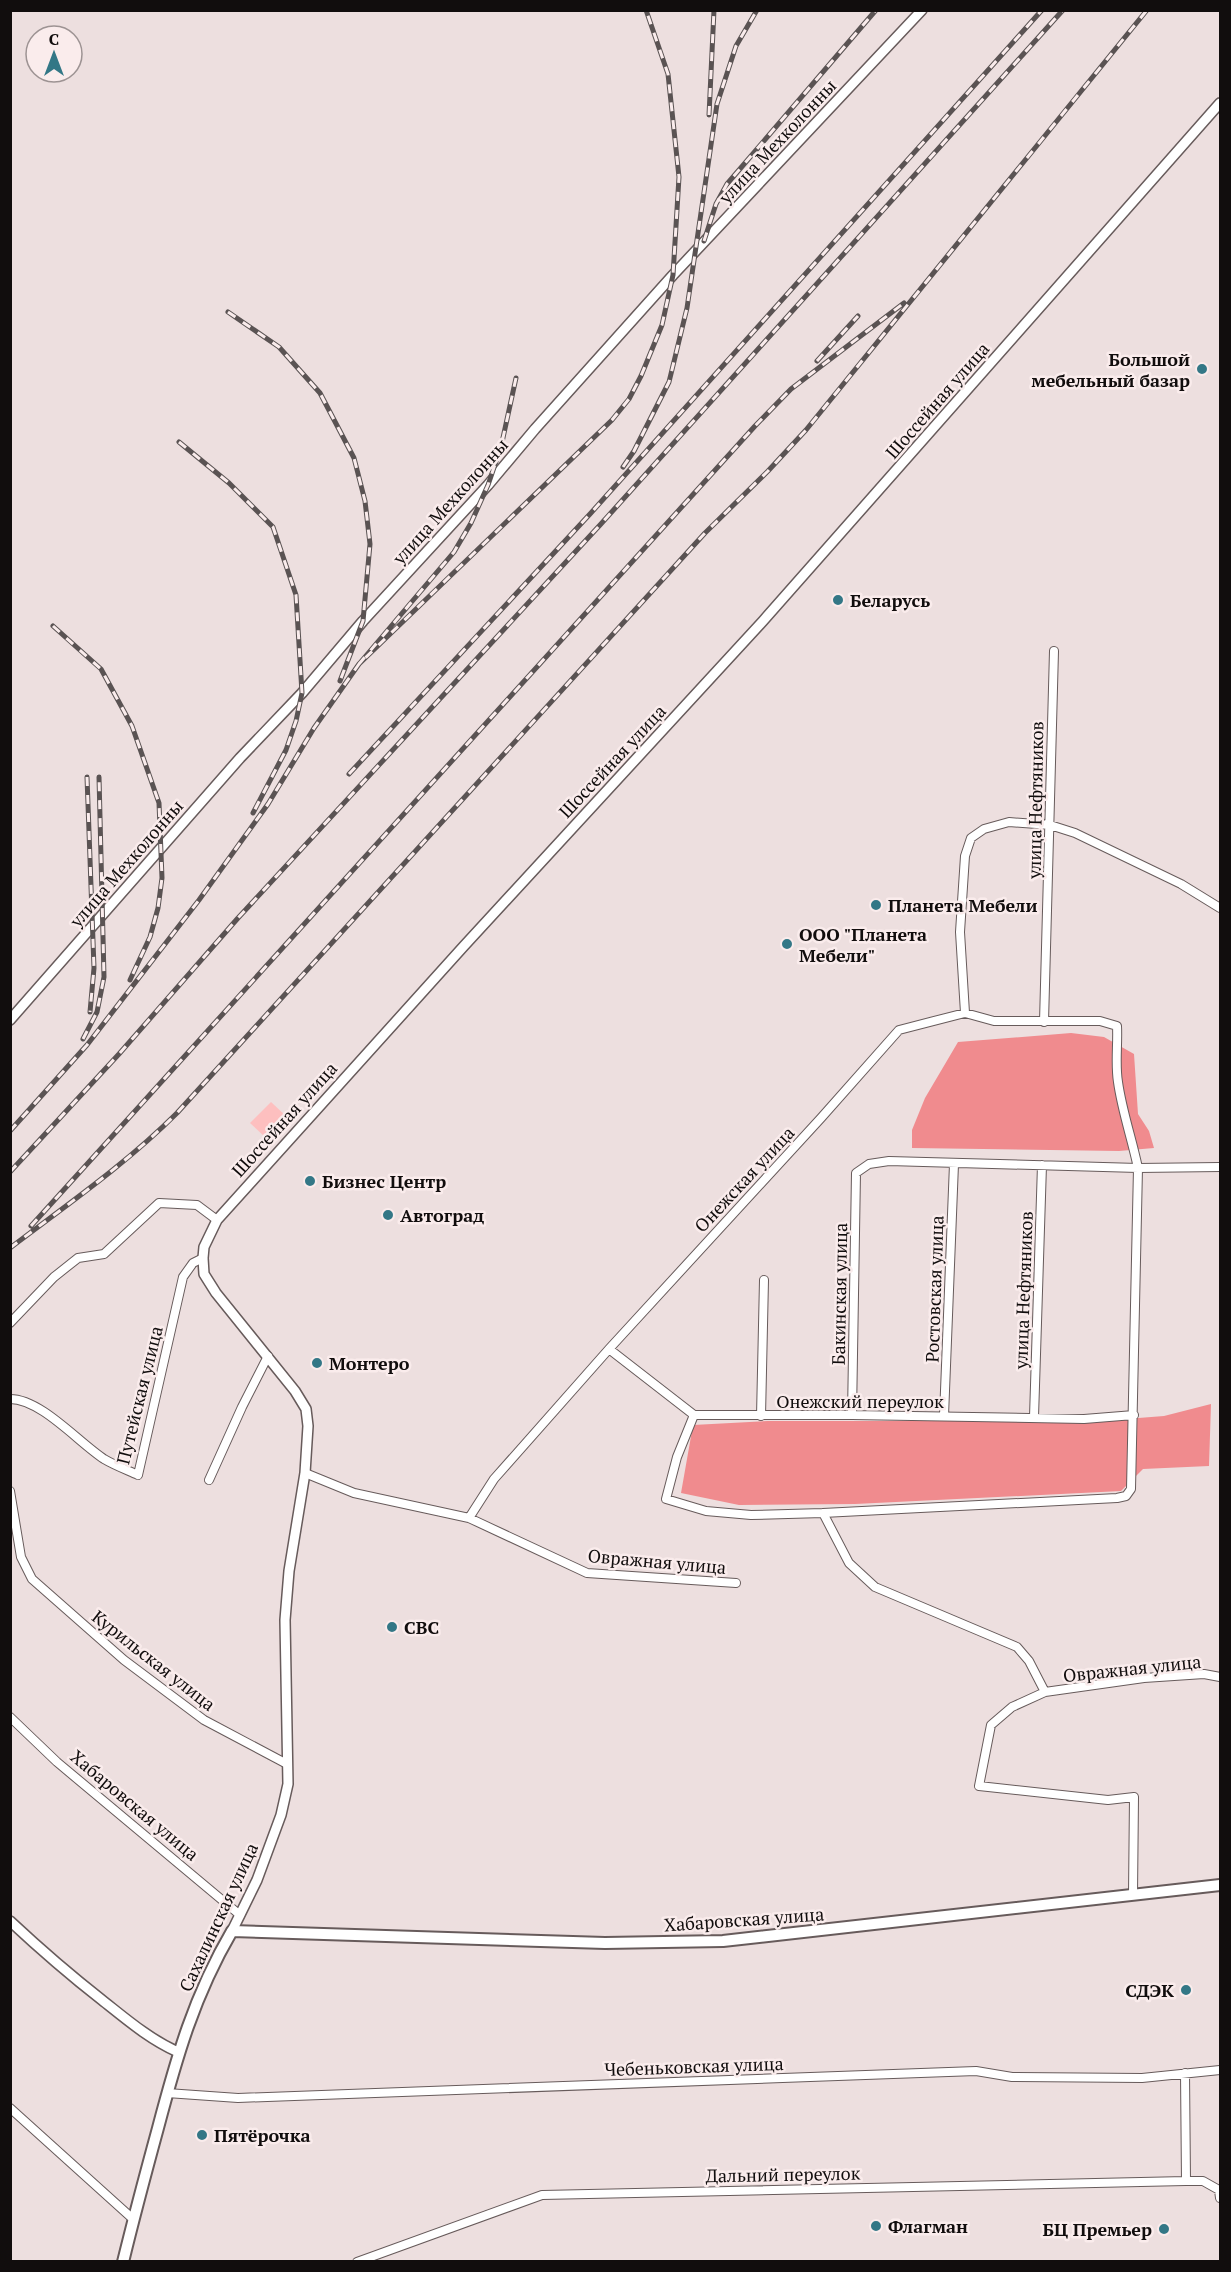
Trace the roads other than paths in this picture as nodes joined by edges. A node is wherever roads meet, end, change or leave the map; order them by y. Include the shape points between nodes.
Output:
1 (922, 10) edge
2 (1221, 103) edge
3 (1053, 651) dead end
4 (1050, 825) junction
5 (1221, 908) edge
6 (965, 1014) junction
7 (10, 1020) edge
8 (1044, 1022) junction
9 (954, 1164) junction
10 (1042, 1165) junction
11 (1221, 1167) edge
12 (1138, 1168) junction
13 (217, 1220) junction
14 (202, 1258) junction
15 (764, 1280) dead end
16 (10, 1323) edge
17 (609, 1349) junction
18 (268, 1356) junction
19 (10, 1399) edge
20 (694, 1415) junction
21 (852, 1415) junction
22 (1134, 1415) junction
23 (761, 1416) junction
24 (944, 1416) junction
25 (1034, 1417) junction
26 (305, 1473) junction
27 (209, 1480) dead end
28 (10, 1491) edge
29 (823, 1513) junction
30 (469, 1518) junction
31 (21, 1557) junction
32 (10, 1558) edge
33 (736, 1583) dead end
34 (1221, 1677) edge
35 (1046, 1692) junction
36 (10, 1718) edge
37 (287, 1764) junction
38 (1221, 1885) edge
39 (1132, 1894) junction
40 (240, 1915) junction
41 (10, 1921) edge
42 (232, 1931) junction
43 (178, 2052) junction
44 (1221, 2070) edge
45 (1185, 2073) junction
46 (167, 2093) junction
47 (10, 2108) edge
48 (1186, 2181) junction
49 (1220, 2194) edge
50 (134, 2219) junction
51 (123, 2262) edge
52 (357, 2262) edge

1 - 7 street, улица Мехколонны via 635,318
2 - 13 street, Шоссейная улица via 763,621
3 - 4 street, улица Нефтяников
4 - 5 street via 1181,884
4 - 6 street via 1009,822 984,829 971,838 965,856 960,932
4 - 8 street, улица Нефтяников
6 - 8 street, Онежская улица via 994,1022
6 - 17 street, Онежская улица via 899,1030
8 - 12 street, Онежская улица via 1100,1021 1117,1026 1117,1079
9 - 10 street
9 - 21 street, Бакинская улица via 889,1161 869,1164 856,1173
9 - 24 street, Ростовская улица
10 - 12 street
10 - 25 street, улица Нефтяников
11 - 12 street
12 - 22 street
13 - 14 street, Шоссейная улица
13 - 16 street via 197,1205 159,1203 104,1254 78,1258 54,1277
14 - 18 street via 209,1283
14 - 19 street, Путейская улица via 183,1276 138,1475 106,1460 38,1407
15 - 23 street
17 - 20 street
17 - 30 street, Онежская улица via 494,1479
18 - 26 street via 306,1409
18 - 27 street
20 - 23 street, Онежский переулок
20 - 29 street via 666,1499 706,1511 751,1515
21 - 23 street, Онежский переулок
21 - 24 street, Онежский переулок
22 - 25 street, Онежский переулок
22 - 29 street via 1131,1489 1126,1496
24 - 25 street, Онежский переулок
26 - 30 street, Овражная улица via 354,1493
26 - 37 street, Сахалинская улица via 285,1620
28 - 31 street, Курильская улица
29 - 35 street, Овражная улица via 849,1563 875,1587 1017,1647
30 - 33 street, Овражная улица via 587,1573
31 - 32 street
31 - 37 street, Курильская улица via 32,1579 124,1660 204,1720
34 - 35 street, Овражная улица via 1204,1674 1144,1678
35 - 39 street, Овражная улица via 1012,1707 992,1725 979,1786 1108,1800 1134,1797
36 - 40 street, Хабаровская улица
37 - 40 street, Сахалинская улица via 288,1784 281,1815
38 - 39 main road, Хабаровская улица
39 - 42 main road, Хабаровская улица via 723,1941 605,1943
40 - 42 street, Сахалинская улица
41 - 43 street via 137,2028
42 - 43 main road, Сахалинская улица via 198,1996
43 - 46 main road, Сахалинская улица
44 - 45 street, Чебеньковская улица
45 - 46 street, Чебеньковская улица via 1142,2078 1012,2077 976,2071 238,2098
45 - 48 street
46 - 50 main road, Сахалинская улица
47 - 50 street
48 - 49 street, Дальний переулок via 1203,2181
48 - 52 street, Дальний переулок via 542,2195
50 - 51 main road, Сахалинская улица

